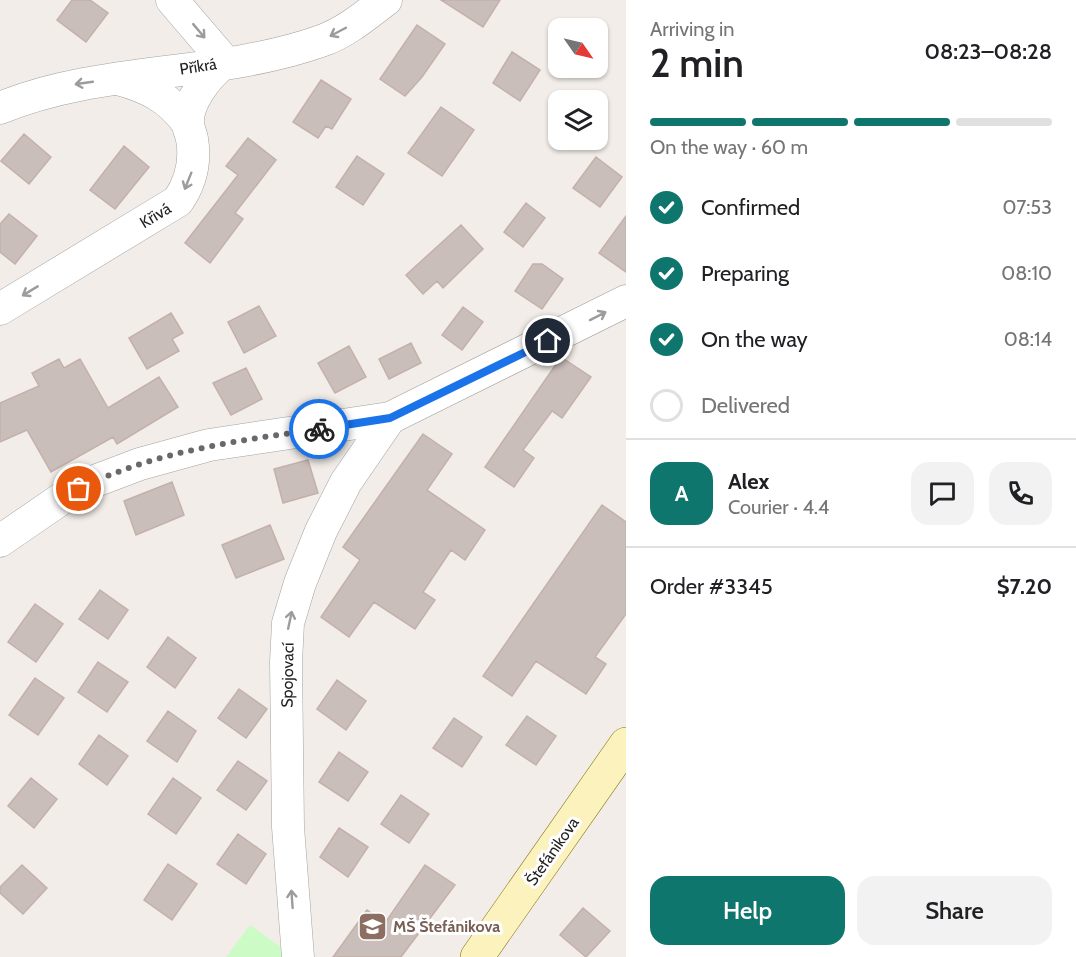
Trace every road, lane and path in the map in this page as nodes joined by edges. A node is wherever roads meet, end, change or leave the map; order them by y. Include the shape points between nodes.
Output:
1 (172, 0) edge
2 (386, 0) edge
3 (225, 62) junction
4 (117, 79) junction
5 (0, 108) edge
6 (188, 124) junction
7 (626, 301) edge
8 (0, 309) edge
9 (390, 418) junction
10 (0, 541) edge
11 (626, 744) edge
12 (298, 957) edge
13 (477, 957) edge

1 -> 3 street
2 -> 3 street, Příkrá via 322,40
3 - 4 street, Příkrá
3 - 6 street, Křivá via 203,84
4 -> 5 street, Příkrá via 68,86
4 - 6 street via 161,95
6 -> 8 street, Křivá via 194,151 192,171 178,201
9 -> 7 street
9 - 10 street via 209,446 140,464 64,497
12 -> 9 street, Spojovací via 288,827 288,623 321,531 346,482
11 - 13 street, Štefánikova

